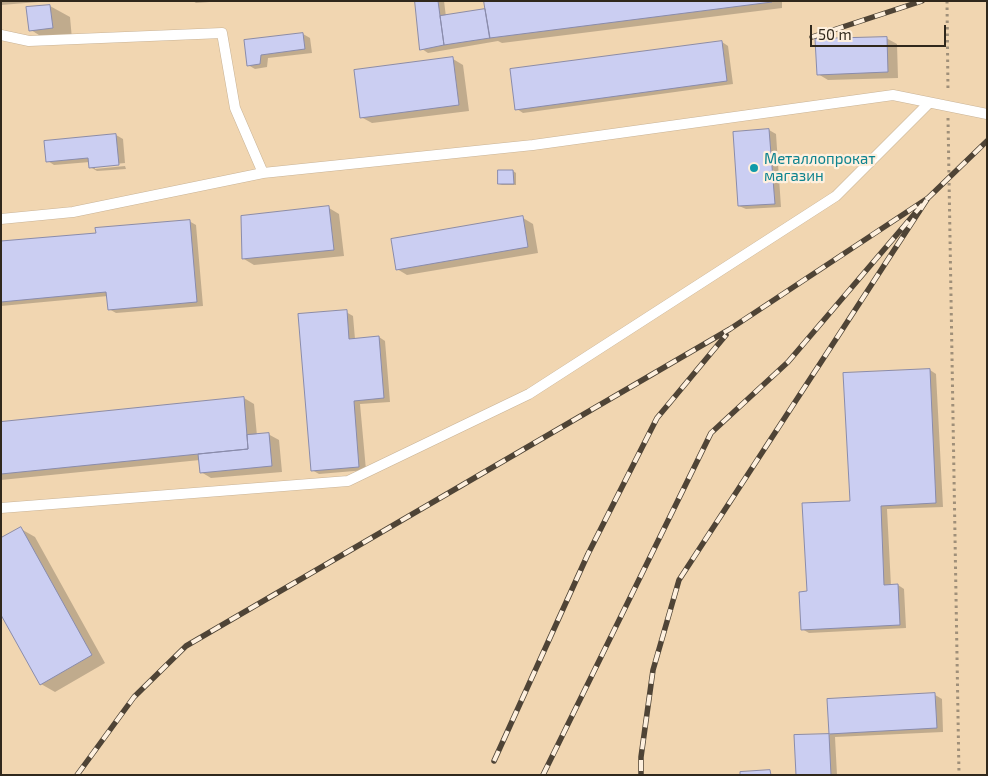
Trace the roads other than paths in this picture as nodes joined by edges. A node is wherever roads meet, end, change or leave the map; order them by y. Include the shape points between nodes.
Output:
1 (1, 35) edge
2 (929, 102) junction
3 (987, 114) edge
4 (263, 173) junction
5 (1, 219) edge
6 (1, 508) edge

1 - 4 lane via 29,41 222,33 236,108
2 - 3 lane
2 - 4 lane via 892,95 533,145
2 - 6 lane via 836,196 529,394 348,481
4 - 5 lane via 73,212

